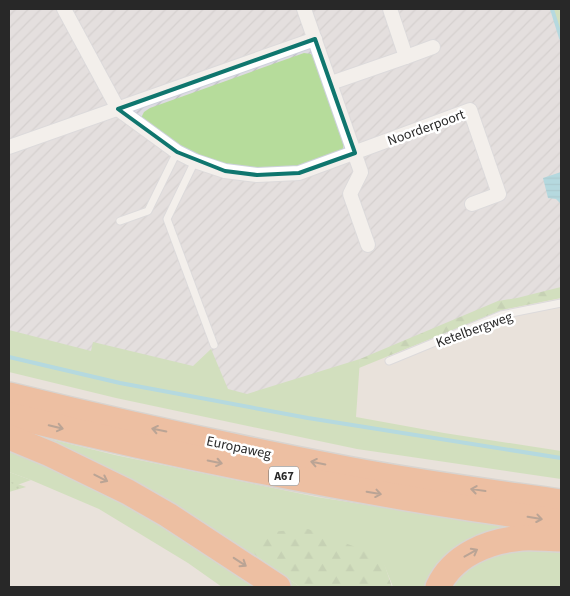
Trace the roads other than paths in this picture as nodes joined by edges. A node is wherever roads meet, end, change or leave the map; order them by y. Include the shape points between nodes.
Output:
1 (64, 9) edge
2 (304, 9) edge
3 (390, 9) edge
4 (315, 39) junction
5 (433, 47) dead end
6 (406, 56) junction
7 (331, 83) junction
8 (118, 109) junction
9 (9, 147) edge
10 (177, 152) junction
11 (355, 153) junction
12 (195, 161) junction
13 (476, 199) dead end
14 (120, 221) dead end
15 (368, 245) dead end
16 (561, 303) edge
17 (214, 345) dead end
18 (389, 361) dead end
19 (9, 395) edge
20 (9, 415) edge
21 (9, 437) edge
22 (561, 502) edge
23 (561, 522) edge
24 (561, 539) edge
25 (278, 587) edge
26 (438, 587) edge

1 - 8 street, Noorderpoort
2 - 4 street
3 - 6 street
4 - 7 street
4 - 8 street
5 - 6 street
6 - 7 street
7 - 11 street
8 - 9 street
8 - 10 street, Noorderpoort
10 - 12 street, Noorderpoort
10 - 14 lane via 148,211
11 - 12 street, Noorderpoort via 299,172 257,175 225,171
11 - 13 street, Noorderpoort via 470,110 499,194
11 - 15 street via 362,172 350,194
12 - 17 lane via 166,219
16 - 18 lane, Ketelbergweg via 501,316
22 -> 19 highway, Europaweg / A67 via 353,470 225,445
20 -> 23 highway, Europaweg / A67 via 323,484
21 -> 25 highway via 128,492
26 -> 24 highway via 454,564 493,543 523,538

